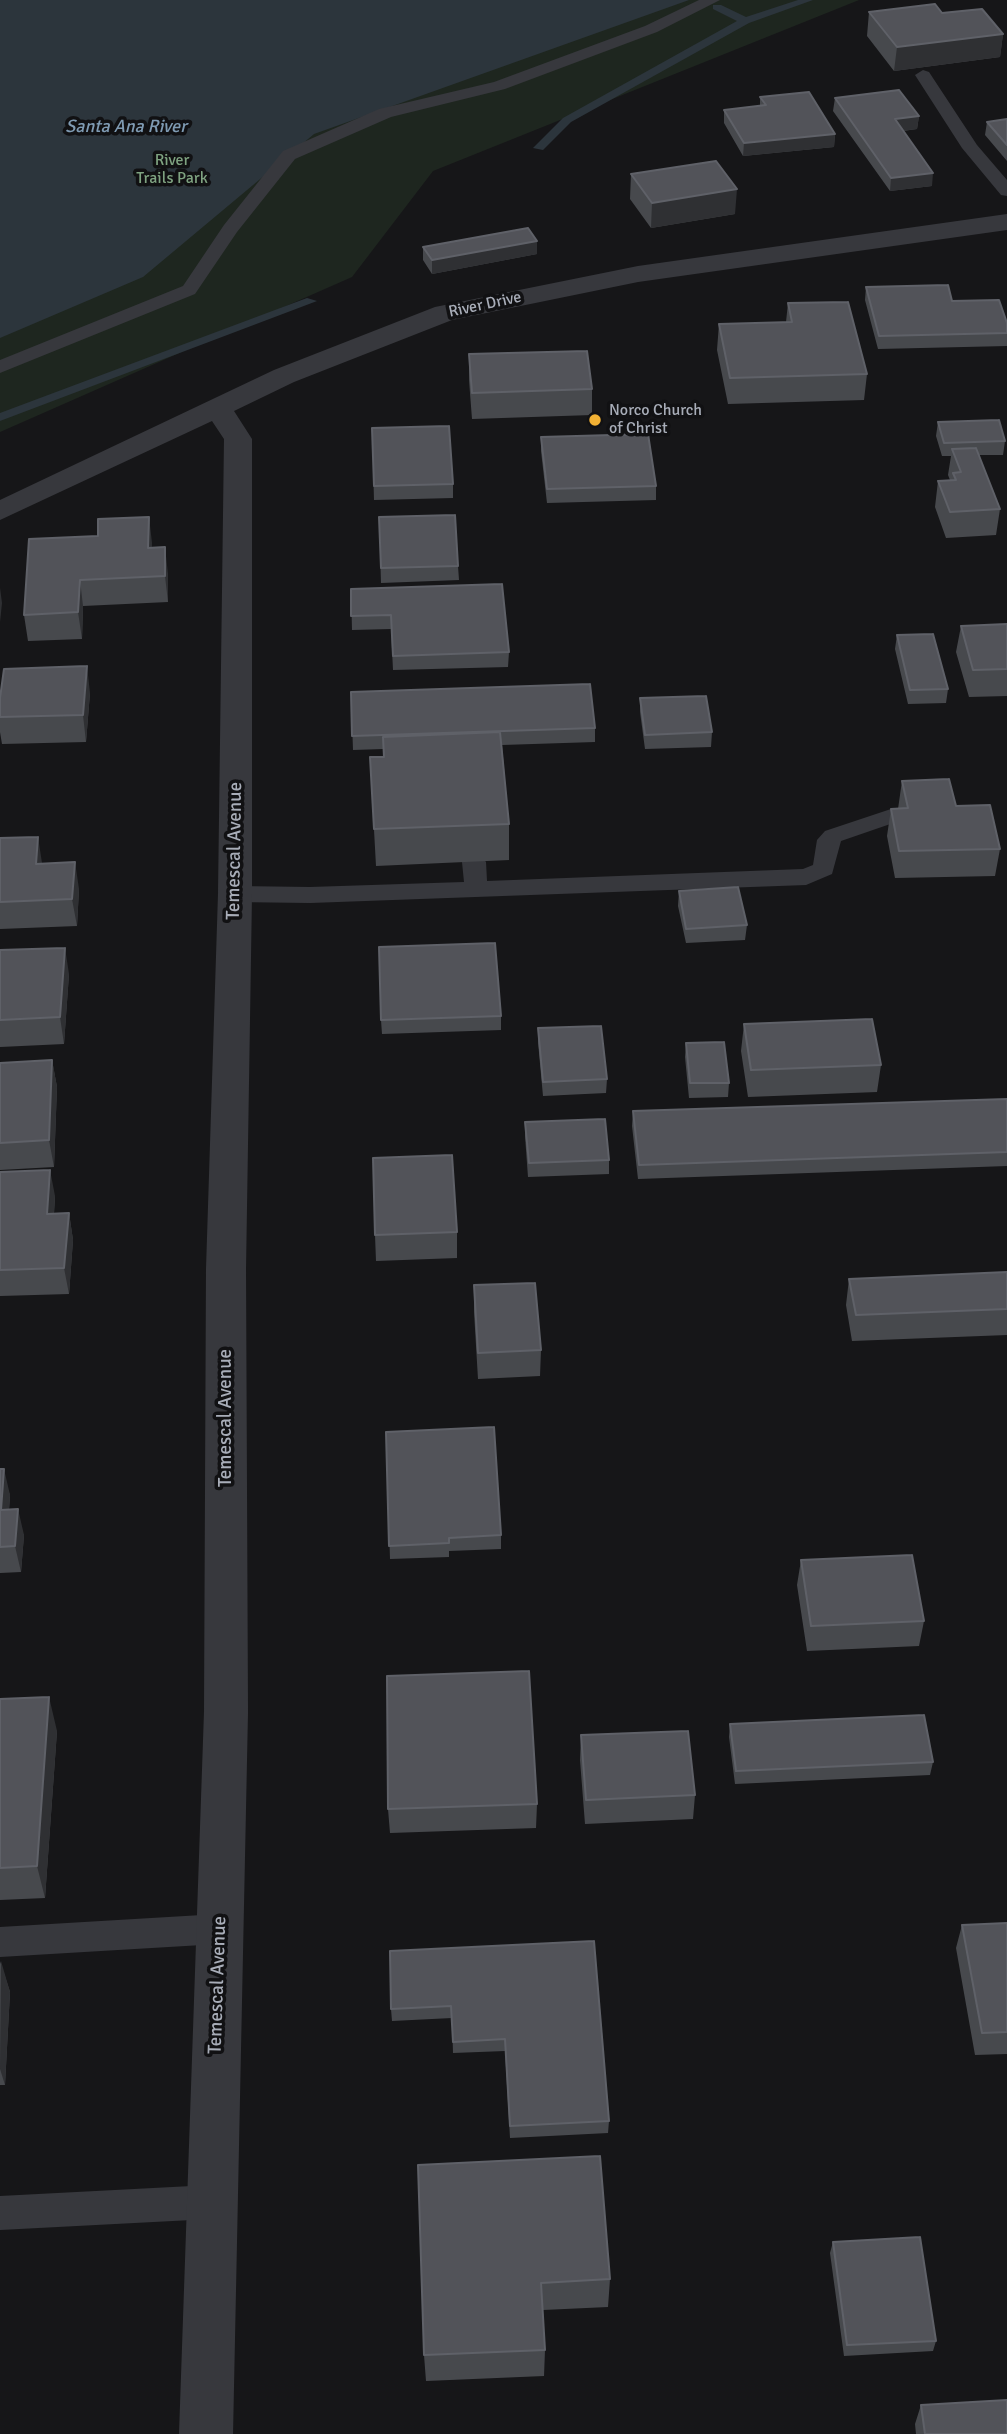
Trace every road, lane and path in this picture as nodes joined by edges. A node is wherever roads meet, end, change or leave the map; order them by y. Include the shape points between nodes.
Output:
1 (712, 0) edge
2 (923, 75) dead end
3 (1007, 191) edge
4 (1007, 222) edge
5 (0, 367) edge
6 (218, 408) junction
7 (0, 511) edge
8 (891, 816) edge
9 (474, 862) edge
10 (476, 889) junction
11 (235, 894) junction
12 (219, 1929) junction
13 (0, 1942) edge
14 (211, 2202) junction
15 (0, 2213) edge
16 (206, 2434) edge

1 - 5 lane via 651,29 499,86 385,113 289,155 230,229 190,290
2 - 3 lane via 970,148
4 - 6 street, River Drive via 638,274 445,313 284,376
6 - 7 street, River Drive
6 - 11 street, Temescal Avenue via 238,439
8 - 10 lane via 833,836 828,840 824,869 807,877
9 - 10 lane
10 - 11 lane
11 - 12 street, Temescal Avenue via 226,1269 226,1712
12 - 13 lane
12 - 14 street, Temescal Avenue
14 - 15 lane
14 - 16 street, Temescal Avenue

